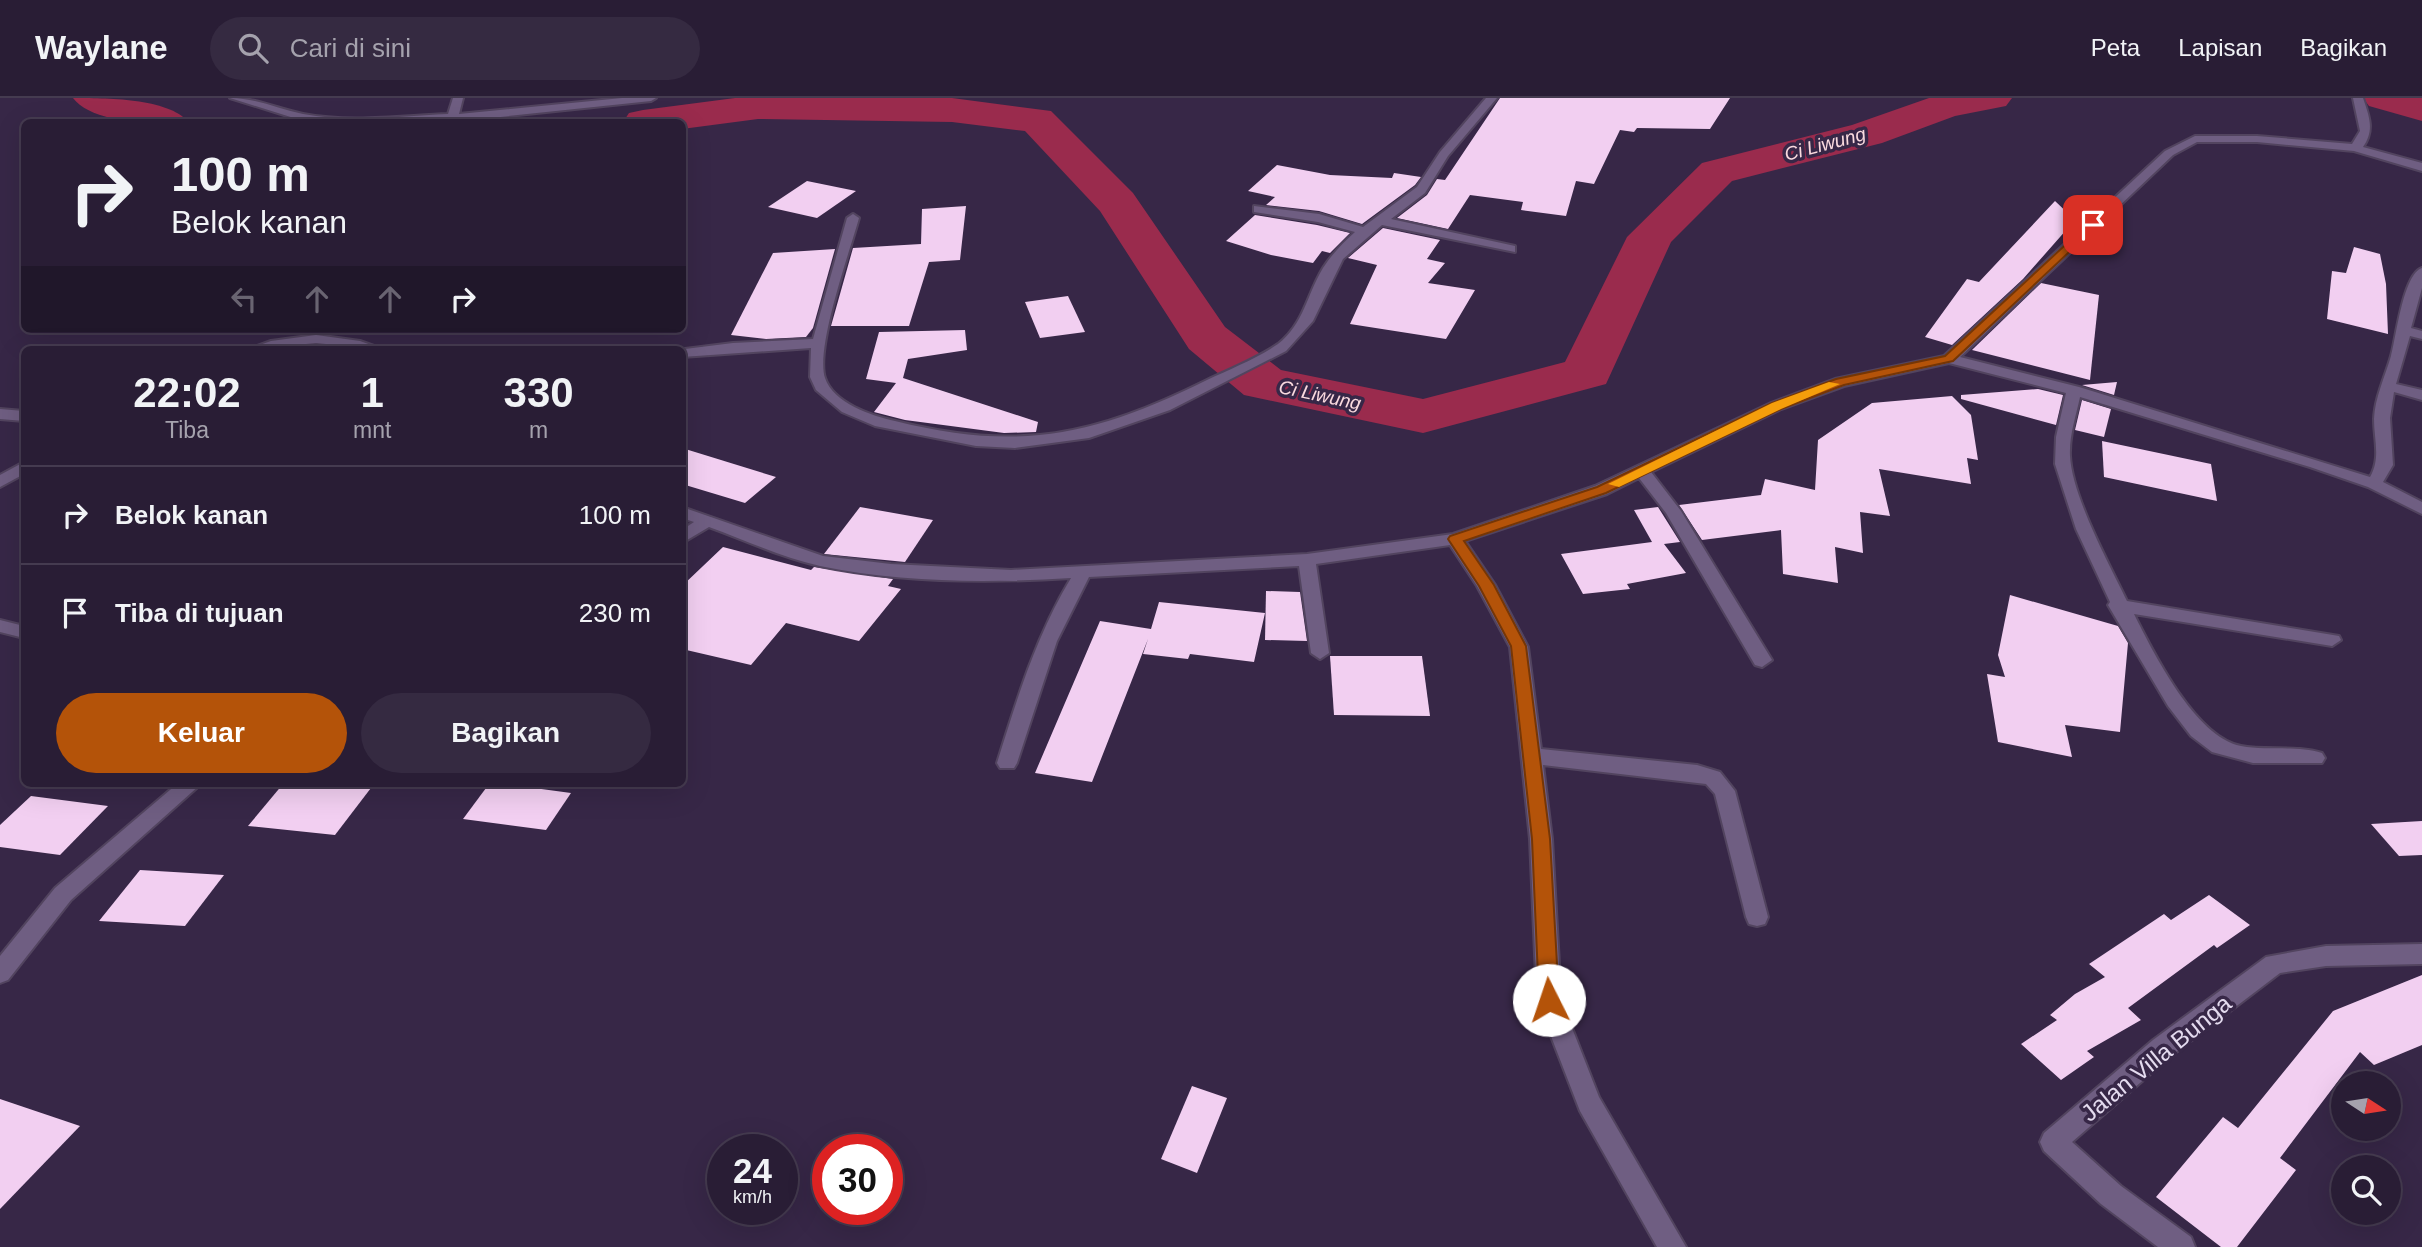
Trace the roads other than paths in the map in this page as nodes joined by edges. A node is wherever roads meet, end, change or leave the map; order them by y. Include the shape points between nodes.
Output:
1 (235, 98) edge
2 (458, 98) edge
3 (651, 98) edge
4 (1492, 98) edge
5 (2358, 98) edge
6 (318, 119) edge
7 (452, 119) joint
8 (2355, 148) junction
9 (2422, 167) edge
10 (1258, 209) dead end
11 (853, 218) dead end
12 (1380, 221) junction
13 (1364, 231) junction
14 (1510, 249) dead end
15 (2422, 273) edge
16 (2402, 330) junction
17 (2422, 335) edge
18 (817, 343) junction
19 (266, 346) edge
20 (362, 346) edge
21 (686, 352) edge
22 (1949, 359) junction
23 (2388, 386) junction
24 (2074, 390) junction
25 (2422, 395) edge
26 (0, 414) edge
27 (21, 416) edge
28 (21, 469) edge
29 (1642, 471) junction
30 (0, 482) edge
31 (2374, 484) junction
32 (2422, 509) edge
33 (686, 514) edge
34 (705, 522) junction
35 (686, 535) edge
36 (1455, 539) junction
37 (1307, 560) junction
38 (1083, 573) junction
39 (2117, 604) junction
40 (0, 626) edge
41 (21, 631) edge
42 (2332, 639) dead end
43 (1320, 653) dead end
44 (1762, 660) dead end
45 (1533, 756) junction
46 (2315, 758) dead end
47 (1007, 763) dead end
48 (188, 787) edge
49 (1757, 917) dead end
50 (2422, 954) edge
51 (0, 973) edge
52 (1672, 1247) edge
53 (2181, 1247) edge

1 - 6 street
2 - 7 street
3 - 7 street
4 - 12 street via 1422,189
5 - 8 street via 2367,129 2363,142
8 - 9 street
8 - 22 street via 2195,139 2169,153
10 - 13 street via 1319,218
11 - 18 street
12 - 13 street
12 - 14 street
13 - 18 street via 1330,267 1300,333 1279,349 1155,412 1098,433 1044,444 984,443 935,437 882,423 846,408 828,392 817,377
15 - 16 street
16 - 17 street
16 - 23 street
18 - 21 street
19 - 20 street via 291,338 335,339
22 - 24 street
22 - 29 street via 1840,382 1776,406
23 - 25 street
23 - 31 street via 2382,418 2385,465
24 - 31 street
24 - 39 street via 2062,462
26 - 27 street
28 - 30 street
29 - 36 street via 1601,490
29 - 44 street via 1680,523
31 - 32 street
33 - 34 street
34 - 35 street
34 - 38 street via 821,561 1010,576
36 - 37 street
36 - 45 street via 1519,646
37 - 38 street
37 - 43 street
38 - 47 street via 1048,639
39 - 42 street
39 - 46 street via 2180,706 2218,747
40 - 41 street
45 - 49 street via 1713,778 1725,791
45 - 52 street via 1549,1000 1589,1103
48 - 51 street via 63,894
50 - 53 street, Jalan Villa Bunga via 2326,956 2274,964 2162,1048 2053,1142 2111,1195

